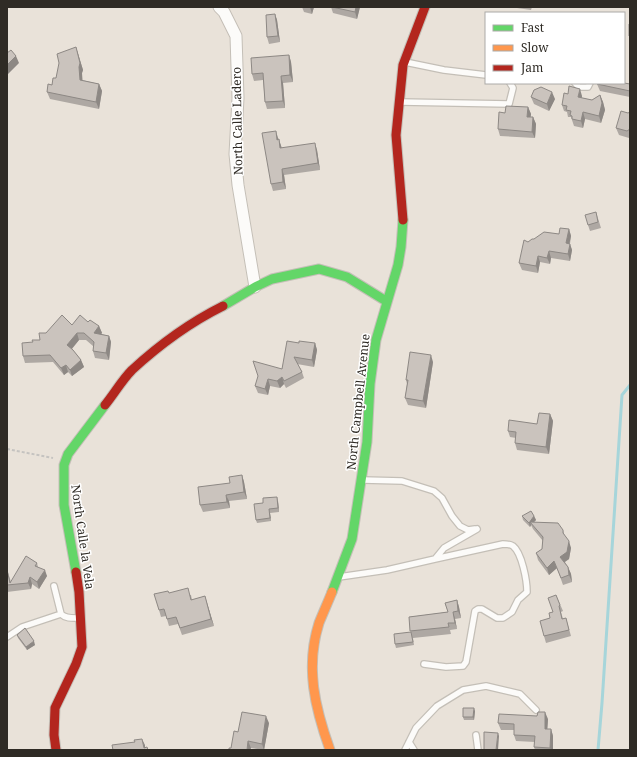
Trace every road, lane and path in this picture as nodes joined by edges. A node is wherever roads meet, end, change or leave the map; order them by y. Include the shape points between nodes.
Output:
1 (219, 7) edge
2 (425, 7) edge
3 (405, 62) junction
4 (485, 75) edge
5 (510, 84) edge
6 (576, 84) edge
7 (590, 84) edge
8 (400, 102) junction
9 (255, 286) junction
10 (386, 301) junction
11 (7, 448) edge
12 (66, 461) junction
13 (361, 480) junction
14 (435, 559) junction
15 (337, 577) junction
16 (54, 586) dead end
17 (61, 614) junction
18 (80, 618) junction
19 (7, 637) edge
20 (424, 664) dead end
21 (536, 710) dead end
22 (476, 735) dead end
23 (409, 742) junction
24 (56, 750) edge
25 (330, 750) edge
26 (406, 750) edge
27 (414, 750) edge
28 (478, 750) edge

1 - 9 street, North Calle Ladero via 236,36 238,98 235,154
2 - 3 main road, North Campbell Avenue
3 - 4 lane
3 - 8 main road, North Campbell Avenue
5 - 8 lane via 509,104
6 - 7 lane via 579,88 588,87
8 - 10 main road, North Campbell Avenue via 396,136 403,226 398,265
9 - 10 main road, North Calle la Vela via 272,279 319,269 347,277
9 - 12 main road, North Calle la Vela via 169,340 131,371 68,454
10 - 13 main road, North Campbell Avenue via 376,340 370,384 368,442
11 - 12 path
12 - 18 main road, North Calle la Vela via 63,477 64,505 79,592
13 - 14 lane via 402,481 434,491 442,498 460,526 468,530 477,529 444,548
13 - 15 main road, North Campbell Avenue via 352,539
14 - 15 lane via 387,570
14 - 20 lane via 510,544 520,558 527,582 527,592 518,600 512,612 503,618 497,618 482,609 475,611 466,662 463,666
15 - 25 main road, North Campbell Avenue via 320,624 313,654 312,673 322,730
16 - 17 lane
17 - 18 lane via 68,618
17 - 19 lane via 22,627
18 - 24 main road, North Calle la Vela via 82,647 55,708
21 - 23 lane via 520,694 486,686 463,690 437,706 416,728
22 - 28 lane
23 - 26 lane
23 - 27 lane

